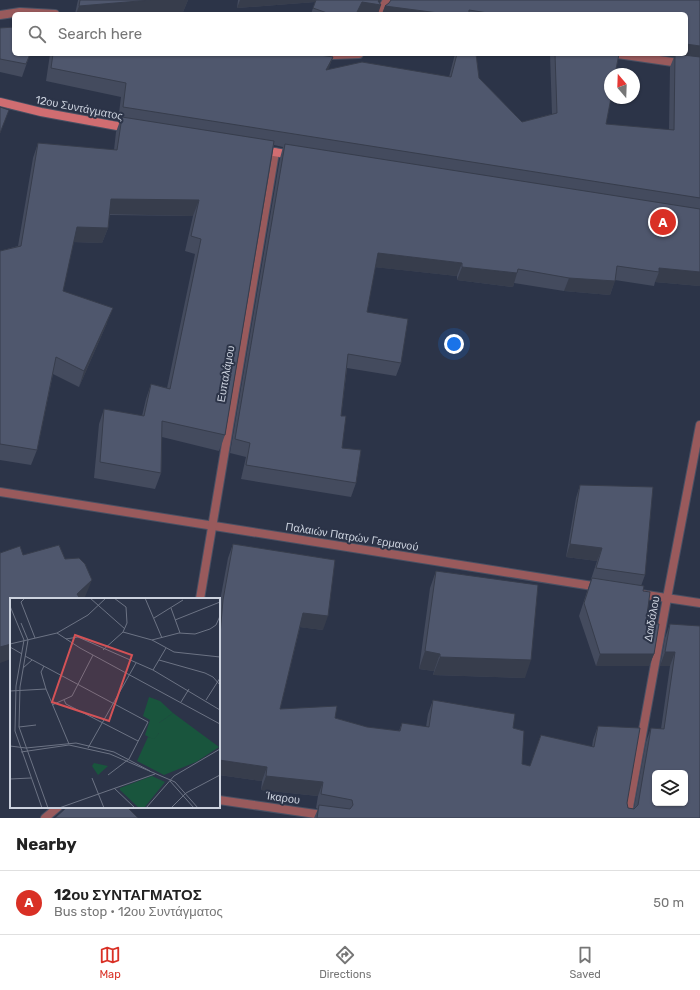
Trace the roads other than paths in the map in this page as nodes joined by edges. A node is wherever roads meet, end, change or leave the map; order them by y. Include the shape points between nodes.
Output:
1 (387, 0) edge
2 (20, 12) edge
3 (39, 12) edge
4 (380, 12) edge
5 (12, 13) edge
6 (0, 16) edge
7 (632, 56) edge
8 (700, 66) edge
9 (0, 102) edge
10 (134, 129) edge
11 (251, 148) edge
12 (275, 152) junction
13 (298, 156) edge
14 (700, 425) edge
15 (0, 492) edge
16 (212, 526) junction
17 (604, 588) edge
18 (635, 593) edge
19 (200, 598) edge
20 (667, 598) junction
21 (700, 604) edge
22 (220, 800) edge
23 (57, 808) edge
24 (46, 818) edge
25 (343, 818) edge
26 (627, 818) edge

1 - 4 street
2 - 3 street
5 - 6 street
7 - 8 street
9 - 10 main road, 12ου Συντάγματος
11 - 12 main road
12 - 13 main road
12 - 16 street, Ευπαλάμου
14 - 20 street, Δαιδάλου
15 - 16 street, Παλαιών Πατρών Γερμανού
16 - 17 street, Παλαιών Πατρών Γερμανού
16 - 19 street, Ευπαλάμου
18 - 20 street
20 - 21 street
20 - 26 street, Δαιδάλου
22 - 25 street, Ίκαρου
23 - 24 street

